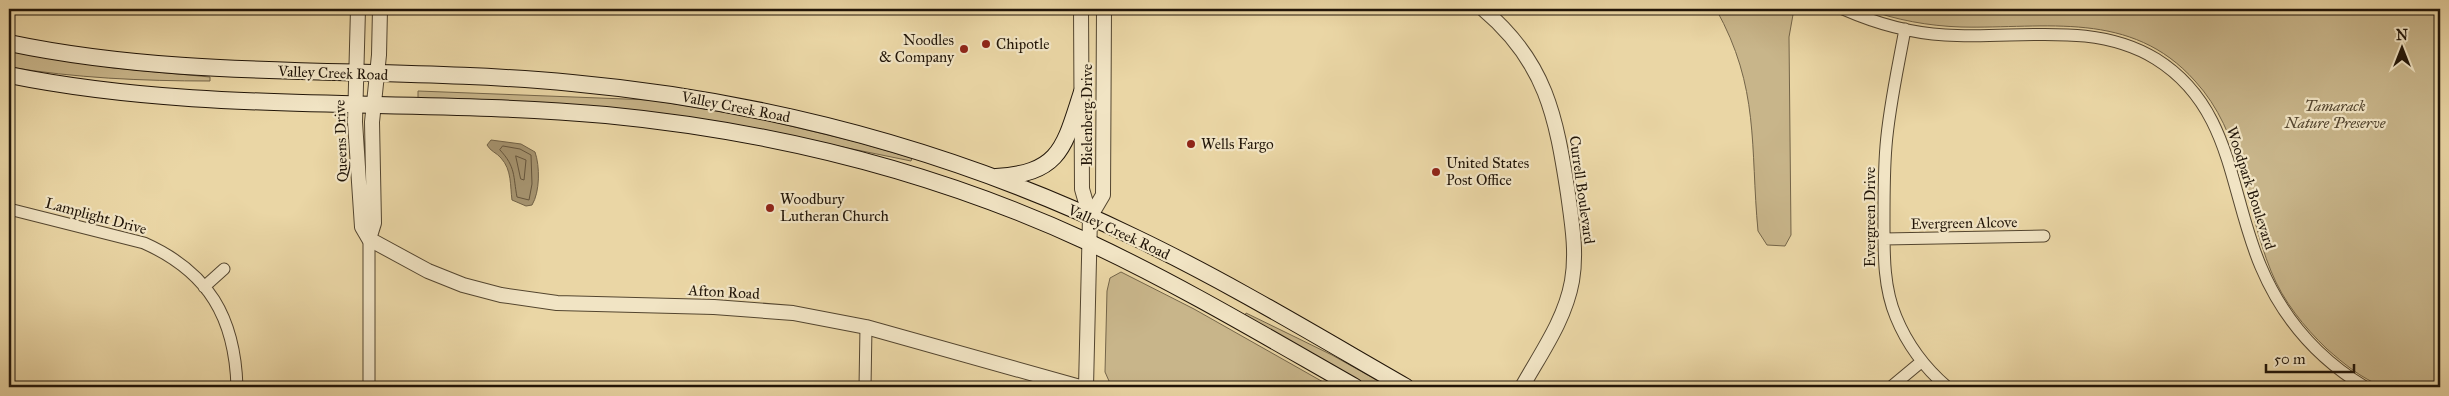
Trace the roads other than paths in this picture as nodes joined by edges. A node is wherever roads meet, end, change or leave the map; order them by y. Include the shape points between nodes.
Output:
1 (358, 9) edge
2 (380, 9) edge
3 (1082, 9) edge
4 (1104, 9) edge
5 (1483, 9) edge
6 (1843, 9) edge
7 (1905, 30) junction
8 (9, 44) edge
9 (9, 74) edge
10 (356, 74) junction
11 (376, 75) junction
12 (1082, 92) junction
13 (355, 105) junction
14 (373, 106) junction
15 (991, 177) junction
16 (9, 209) edge
17 (1090, 217) junction
18 (2044, 236) dead end
19 (369, 239) junction
20 (1884, 239) junction
21 (1090, 243) junction
22 (224, 269) dead end
23 (204, 287) junction
24 (866, 327) junction
25 (1922, 362) junction
26 (2359, 386) edge
27 (237, 387) edge
28 (369, 387) edge
29 (866, 387) edge
30 (1080, 387) edge
31 (1086, 387) edge
32 (1355, 387) edge
33 (1406, 387) edge
34 (1522, 387) edge
35 (1891, 387) edge
36 (1947, 387) edge

1 - 10 street, Queens Drive
2 - 11 street, Queens Drive
3 - 12 street, Bielenberg Drive
4 - 17 street, Bielenberg Drive via 1103,196
5 - 34 street, Currell Boulevard via 1525,53 1548,99 1558,131 1573,232 1575,258 1567,301
6 - 7 street, Woodpark Boulevard
7 - 20 street, Evergreen Drive via 1886,146
7 - 26 street, Woodpark Boulevard via 1945,35 2067,34 2105,38 2141,51 2173,72 2199,99 2219,132 2258,259 2282,309 2308,343
8 - 10 main road, Valley Creek Road via 149,64
9 - 13 main road, Valley Creek Road via 175,98
10 - 11 main road, Valley Creek Road
10 - 13 street, Queens Drive
11 - 14 street, Queens Drive
11 - 15 main road, Valley Creek Road via 546,81 697,99 846,131
12 - 15 main road via 1060,152 1048,163 1025,174
12 - 17 street, Bielenberg Drive via 1082,189
13 - 14 main road, Valley Creek Road
13 - 19 street, Queens Drive via 362,227
14 - 19 street, Queens Drive via 374,223
14 - 21 main road, Valley Creek Road via 584,114 744,134 917,177
15 - 17 main road, Valley Creek Road
16 - 23 street, Lamplight Drive via 144,243 162,251
17 - 21 street, Bielenberg Drive
17 - 33 main road, Valley Creek Road via 1187,264
18 - 20 street, Evergreen Alcove
19 - 24 street, Afton Road via 452,281 525,300 775,311
19 - 28 street, Queens Drive
20 - 25 street, Evergreen Drive via 1885,269 1893,308
21 - 31 street, Bielenberg Drive
21 - 32 main road, Valley Creek Road via 1185,291
22 - 23 street
23 - 27 street, Lamplight Drive via 216,303 232,339
24 - 29 street
24 - 30 street, Afton Road
25 - 35 street
25 - 36 street, Evergreen Drive

